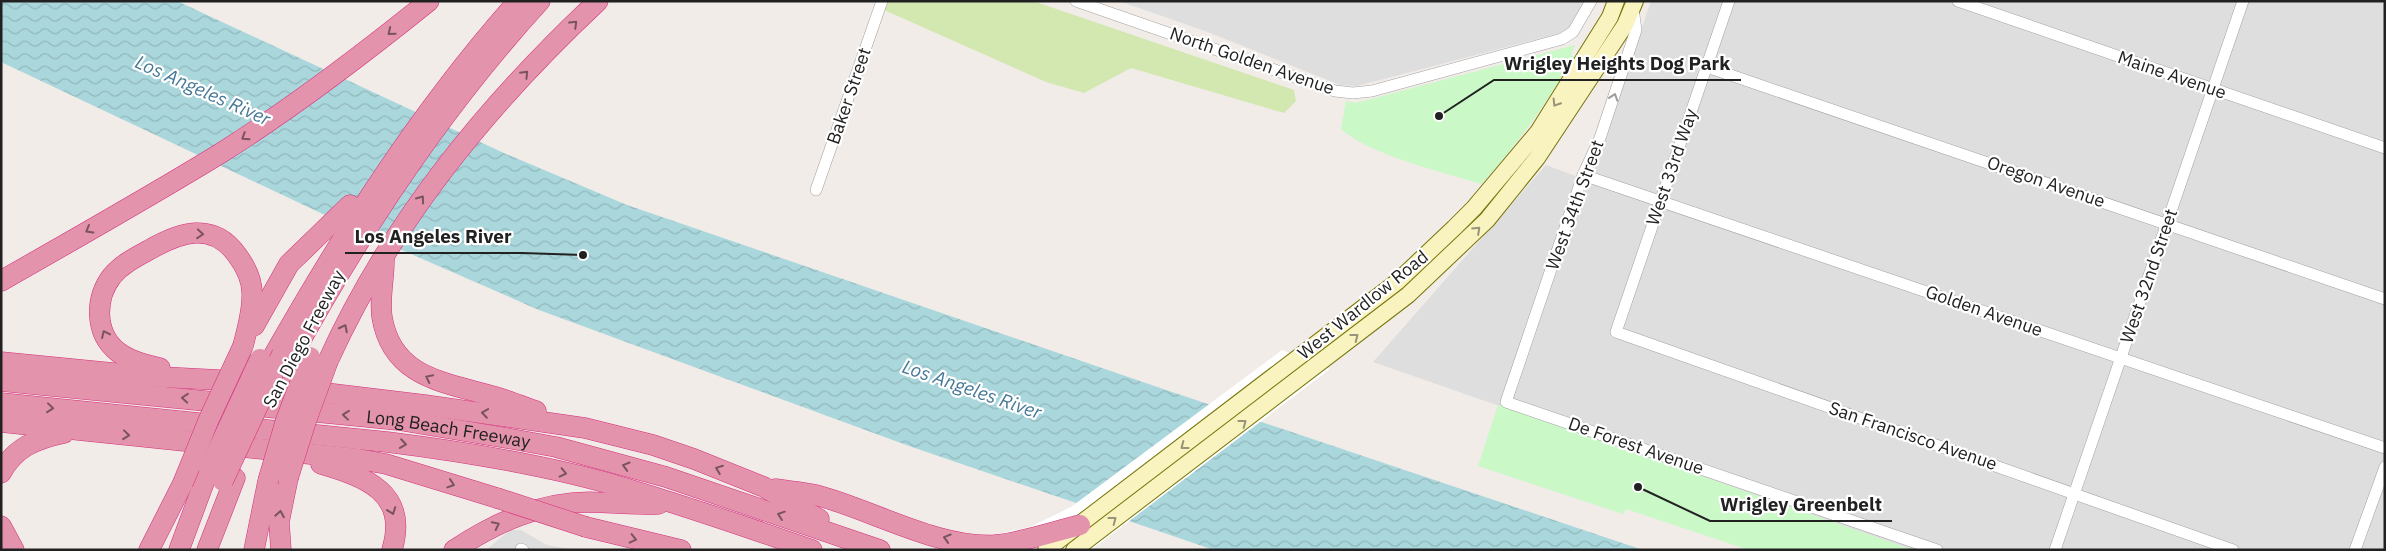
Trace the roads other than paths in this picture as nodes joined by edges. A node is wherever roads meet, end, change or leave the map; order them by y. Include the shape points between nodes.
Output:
1 (429, 1) edge
2 (504, 1) edge
3 (518, 1) edge
4 (526, 1) edge
5 (540, 1) edge
6 (598, 1) edge
7 (882, 1) edge
8 (1076, 1) edge
9 (1591, 1) edge
10 (1616, 1) edge
11 (1729, 1) edge
12 (1958, 1) edge
13 (2243, 1) edge
14 (1634, 4) edge
15 (495, 32) junction
16 (1707, 67) junction
17 (2214, 89) junction
18 (2385, 148) edge
19 (1583, 175) junction
20 (816, 190) dead end
21 (1660, 201) junction
22 (350, 205) junction
23 (2167, 223) junction
24 (384, 254) junction
25 (320, 279) junction
26 (1, 280) edge
27 (2385, 298) edge
28 (1616, 332) joint
29 (243, 346) junction
30 (290, 358) junction
31 (2121, 358) junction
32 (1, 362) edge
33 (220, 380) junction
34 (1, 381) edge
35 (1506, 402) joint
36 (1, 403) edge
37 (1, 422) edge
38 (585, 428) junction
39 (78, 430) junction
40 (2385, 448) edge
41 (266, 449) junction
42 (2385, 467) edge
43 (1, 473) edge
44 (222, 474) junction
45 (183, 483) junction
46 (764, 487) junction
47 (2074, 492) junction
48 (671, 503) junction
49 (1080, 525) junction
50 (1, 526) edge
51 (860, 543) junction
52 (2207, 546) edge
53 (14, 550) edge
54 (149, 550) edge
55 (158, 550) edge
56 (179, 550) edge
57 (190, 550) edge
58 (196, 550) edge
59 (207, 550) edge
60 (254, 550) edge
61 (281, 550) edge
62 (392, 550) edge
63 (454, 550) edge
64 (681, 550) edge
65 (812, 550) edge
66 (880, 550) edge
67 (1046, 550) edge
68 (1074, 550) edge
69 (1937, 550) edge
70 (2055, 550) edge
71 (2233, 550) edge
72 (2355, 550) edge

1 -> 26 highway via 366,52 265,124
2 - 15 highway, San Diego Freeway
3 - 15 highway
4 - 15 highway
5 - 15 highway, San Diego Freeway
24 -> 6 highway via 460,148 511,89
7 - 20 street, Baker Street
8 - 9 street, North Golden Avenue via 1335,91 1353,93 1372,91 1562,39 1573,32
10 -> 49 main road, West Wardlow Road via 1610,17 1538,132 1474,208 1396,282
11 - 16 street, West 33rd Way
12 - 17 street, Maine Avenue
13 - 17 street, West 32nd Street
19 -> 14 street, West 34th Street via 1600,138 1636,30
68 -> 14 main road, West Wardlow Road via 1408,295 1487,220 1537,158 1625,25
15 - 22 highway, San Diego Freeway via 429,92
15 - 25 highway, San Diego Freeway via 372,219
16 - 21 street, West 33rd Way
16 - 23 street, Oregon Avenue
17 - 18 street, Maine Avenue
17 - 23 street, West 32nd Street
19 - 21 street, Golden Avenue
19 - 35 street, West 34th Street
21 - 28 street, West 33rd Way
21 - 31 street, Golden Avenue
22 - 25 highway, San Diego Freeway
22 - 29 highway via 289,264
23 - 27 street, Oregon Avenue
23 - 31 street, West 32nd Street
30 -> 24 highway via 360,296
38 -> 24 highway via 429,378 399,355 386,331 381,307
25 - 30 highway, San Diego Freeway
25 - 30 highway, San Diego Freeway via 316,314
28 - 47 street, San Francisco Avenue
33 -> 29 highway via 142,364 116,351 102,331 100,318 101,298 106,285 128,262 170,238 192,233 215,237 232,248 249,277 252,297
29 - 45 highway, bridge
30 - 44 highway, San Diego Freeway
30 - 44 highway, San Diego Freeway, bridge
30 - 60 highway, bridge via 286,420 268,481
61 -> 30 highway, bridge via 279,522 288,478 306,421
31 - 40 street, Golden Avenue
31 - 47 street, West 32nd Street
32 - 33 highway
38 -> 33 highway
51 -> 34 highway, Long Beach Freeway via 666,477 556,447 380,418
35 - 69 street, De Forest Avenue
36 -> 48 highway, Long Beach Freeway via 450,450 567,474
37 - 39 highway
46 -> 38 highway via 653,445
39 -> 41 highway
39 - 43 highway via 30,443 10,458
41 -> 62 highway via 348,472 378,488 394,518 396,529
41 -> 64 highway, bridge via 386,464 586,527
42 - 72 street
44 - 56 highway, San Diego Freeway
44 - 57 highway
44 - 58 highway
44 - 59 highway, San Diego Freeway
45 - 54 highway
45 - 55 highway
49 -> 46 highway via 1020,541 995,544 959,542 816,495
46 - 51 highway
47 - 52 street, San Francisco Avenue
47 - 70 street, West 32nd Street
63 -> 48 highway via 510,518 544,507 590,502 627,505
48 - 65 highway, Long Beach Freeway
49 - 67 main road, West Wardlow Road
50 - 53 highway
51 - 66 highway, Long Beach Freeway
52 - 71 street, San Francisco Avenue

